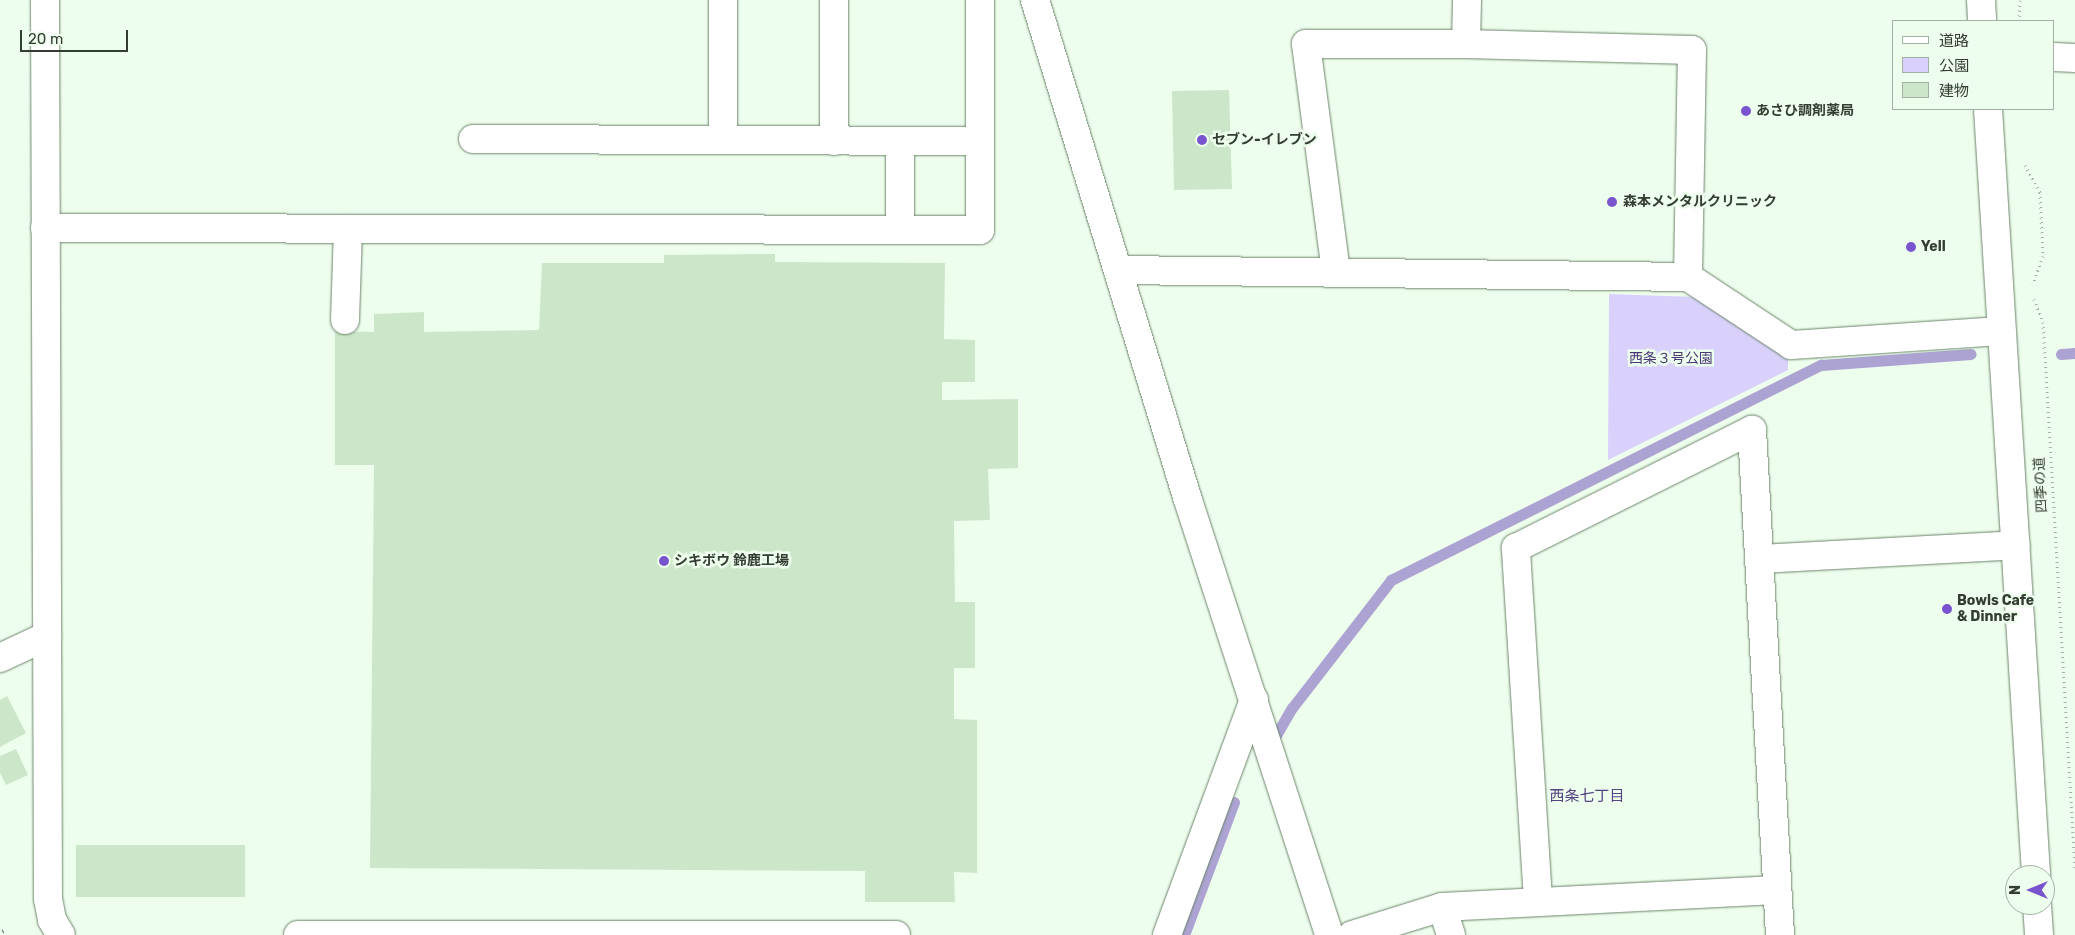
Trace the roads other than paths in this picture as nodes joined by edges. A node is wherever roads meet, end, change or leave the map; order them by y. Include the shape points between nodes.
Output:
1 (45, 0) edge
2 (724, 0) edge
3 (834, 0) edge
4 (980, 0) edge
5 (1034, 0) edge
6 (1468, 0) edge
7 (1981, 0) edge
8 (1982, 20) edge
9 (1466, 44) junction
10 (2055, 57) edge
11 (2075, 58) edge
12 (1988, 110) edge
13 (473, 139) dead end
14 (723, 140) junction
15 (834, 141) junction
16 (900, 141) junction
17 (980, 141) junction
18 (45, 228) junction
19 (348, 229) junction
20 (900, 230) junction
21 (1118, 270) junction
22 (1336, 272) junction
23 (1688, 277) junction
24 (344, 320) dead end
25 (2002, 331) junction
26 (2016, 545) junction
27 (1760, 558) junction
28 (46, 636) junction
29 (0, 658) edge
30 (1254, 700) junction
31 (2035, 865) edge
32 (1777, 890) junction
33 (1538, 900) junction
34 (1442, 907) junction
35 (2038, 915) edge
36 (575, 934) edge
37 (733, 934) edge
38 (60, 935) edge
39 (298, 935) edge
40 (427, 935) edge
41 (896, 935) edge
42 (1167, 935) edge
43 (1329, 935) edge
44 (1352, 935) edge
45 (1451, 935) edge
46 (1780, 935) edge
47 (2039, 935) edge

1 - 18 street
2 - 14 street
3 - 15 street
4 - 17 street
5 - 21 street
6 - 9 street
7 - 8 street
9 - 22 street via 1306,44
9 - 23 street via 1692,50
10 - 11 street
12 - 25 street
13 - 14 street
14 - 15 street
15 - 16 street
16 - 17 street
16 - 20 street
17 - 20 street via 980,230
18 - 19 street
18 - 28 street
19 - 20 street
19 - 24 street
21 - 22 street
21 - 30 street via 1187,497
22 - 23 street
23 - 25 street via 1791,345
25 - 26 street
26 - 27 street
26 - 31 street
27 - 32 street
27 - 33 street via 1752,430 1516,548
28 - 29 street
28 - 38 street via 48,899 52,920
30 - 42 street
30 - 43 street
32 - 33 street
32 - 46 street
33 - 34 street
34 - 44 street
34 - 45 street
35 - 47 street
36 - 37 street
36 - 40 street
37 - 41 street
39 - 40 street

